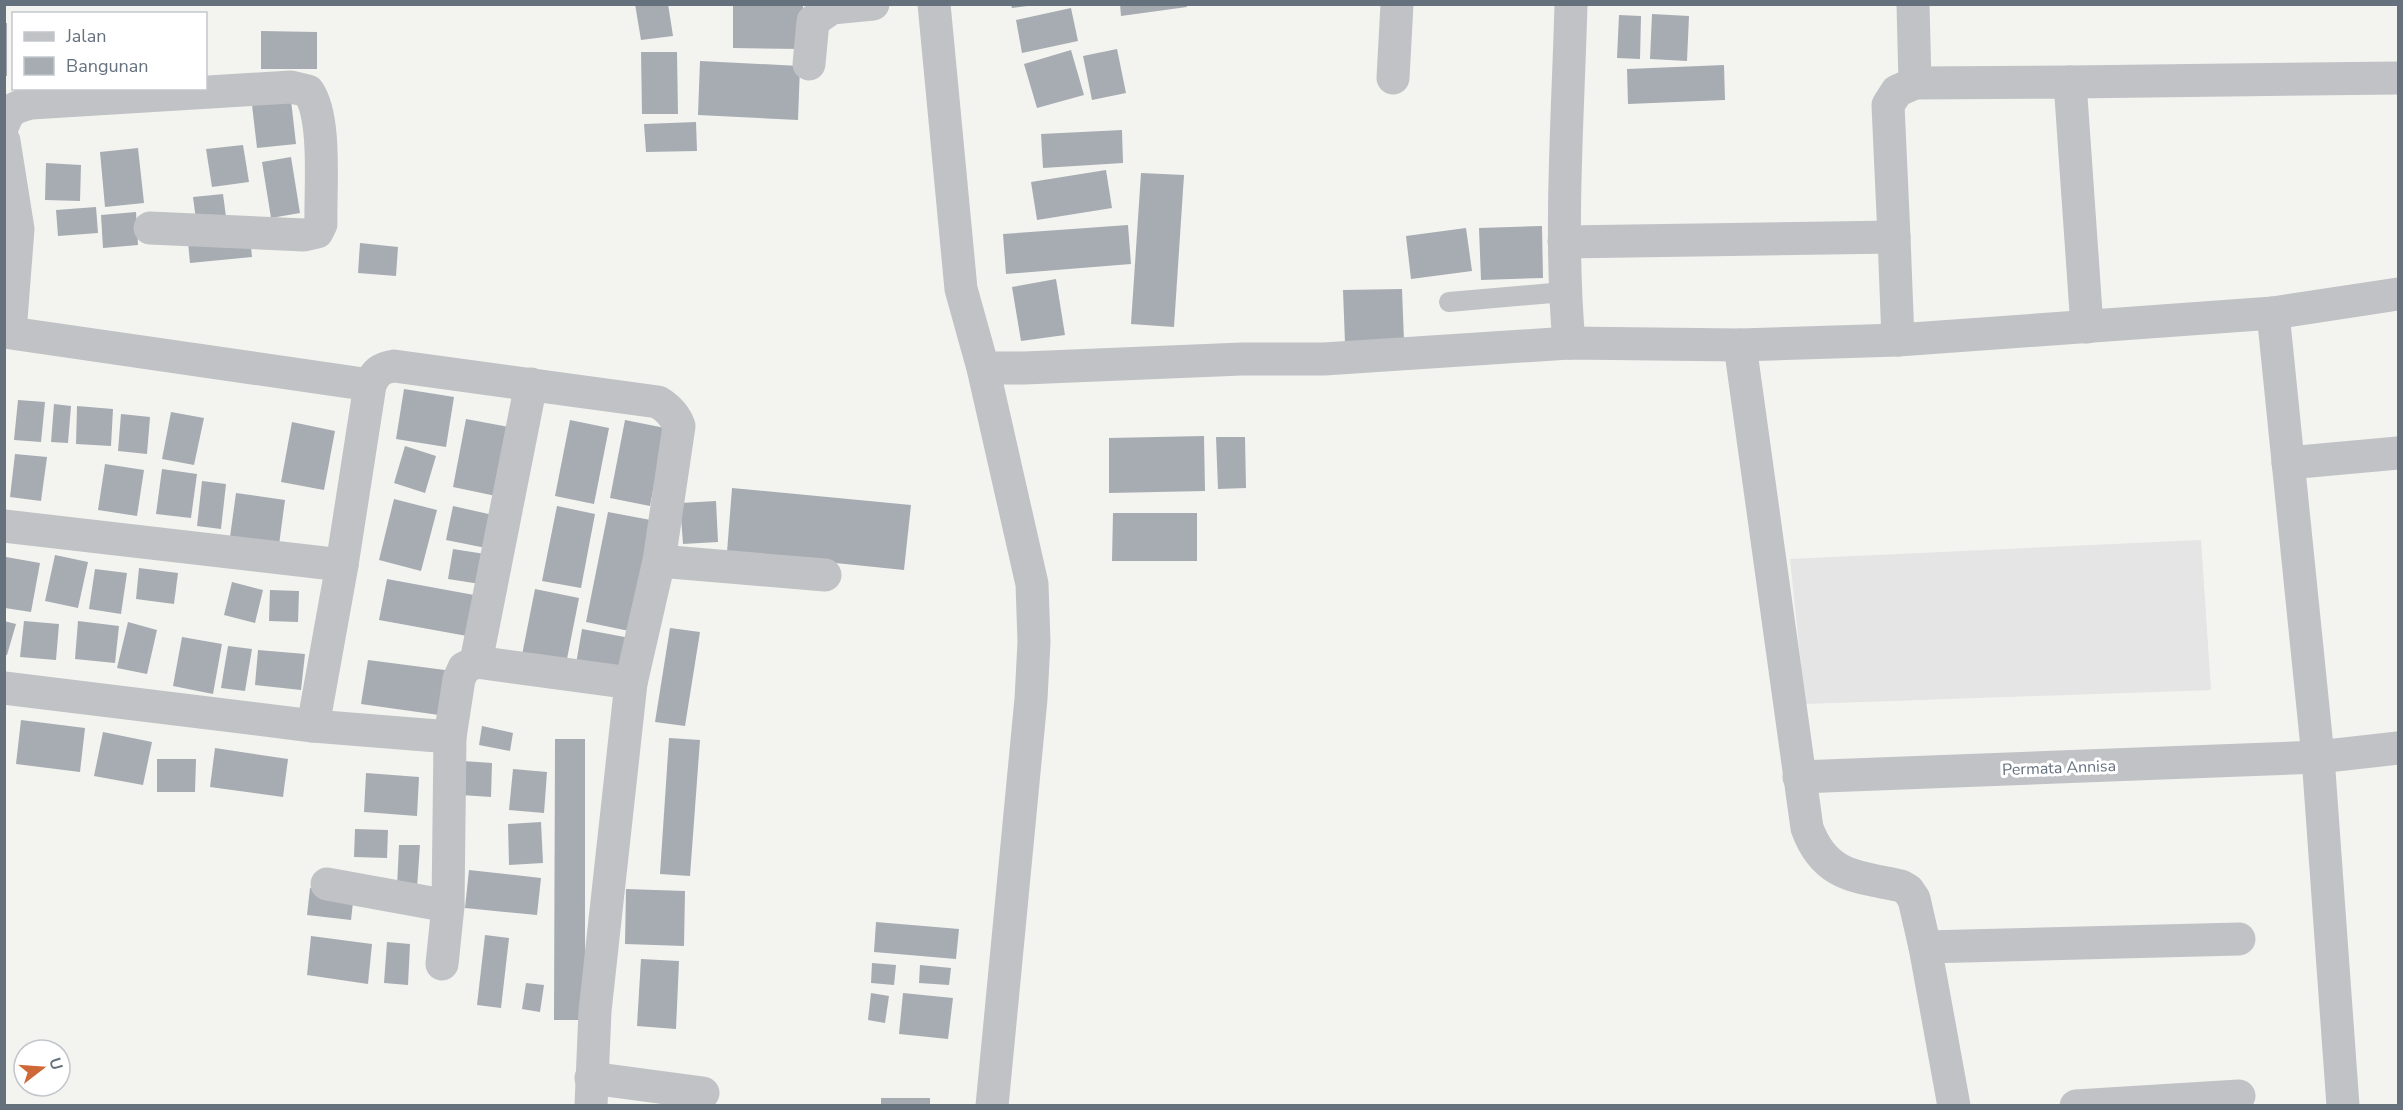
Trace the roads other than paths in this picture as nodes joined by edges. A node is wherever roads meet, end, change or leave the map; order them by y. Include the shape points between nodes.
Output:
1 (873, 4) edge
2 (934, 4) edge
3 (1397, 4) edge
4 (1571, 4) edge
5 (1913, 4) edge
6 (809, 64) dead end
7 (1393, 78) dead end
8 (2398, 78) edge
9 (2070, 82) junction
10 (1915, 83) junction
11 (4, 123) edge
12 (4, 141) edge
13 (150, 228) dead end
14 (1894, 237) junction
15 (1564, 242) junction
16 (1564, 292) junction
17 (2398, 294) edge
18 (1449, 302) dead end
19 (2273, 313) junction
20 (2087, 327) junction
21 (7, 332) edge
22 (1898, 340) junction
23 (1569, 343) junction
24 (1740, 345) junction
25 (983, 368) junction
26 (531, 384) junction
27 (370, 386) junction
28 (2398, 453) edge
29 (2288, 463) junction
30 (4, 526) edge
31 (659, 561) junction
32 (342, 566) junction
33 (825, 575) dead end
34 (476, 662) junction
35 (631, 683) junction
36 (4, 688) edge
37 (313, 726) junction
38 (450, 737) junction
39 (2398, 748) edge
40 (2319, 757) junction
41 (1799, 777) junction
42 (327, 884) dead end
43 (448, 906) junction
44 (2239, 939) dead end
45 (1925, 946) junction
46 (442, 964) dead end
47 (591, 1092) edge
48 (703, 1093) dead end
49 (2240, 1096) dead end
50 (992, 1106) edge
51 (1954, 1106) edge
52 (2076, 1106) edge
53 (2343, 1106) edge

1 - 6 street via 832,8 813,21
2 - 25 street via 961,289
3 - 7 street
4 - 15 street
5 - 10 street
8 - 9 street
9 - 10 street
9 - 20 street
10 - 14 street via 1897,91 1888,105
11 - 13 street via 14,108 31,103 291,87 308,91 320,119 321,224 317,232
12 - 21 street via 18,229
14 - 15 street
14 - 22 street
15 - 16 street
16 - 18 lane
16 - 23 street
17 - 19 street
19 - 20 street
19 - 29 street
20 - 22 street
21 - 27 street
22 - 24 street
23 - 24 street
23 - 25 street via 1324,359 1242,358
24 - 41 street
25 - 50 street via 1032,584 1034,642
26 - 27 street via 394,366 373,376
26 - 31 street via 657,402 676,418 679,437
26 - 34 street
27 - 32 street
28 - 29 street
29 - 40 street
30 - 32 street
31 - 33 street
31 - 35 street
32 - 37 street
34 - 35 street
34 - 38 street via 465,668 459,680
35 - 47 street via 595,1011
36 - 37 street
37 - 38 street
38 - 43 street
39 - 40 street, Permata Annisa
40 - 41 street, Permata Annisa
40 - 53 street
41 - 45 street via 1814,848 1848,875 1908,890
42 - 43 street
43 - 46 street
44 - 45 street
45 - 51 street
47 - 48 street
49 - 52 street

